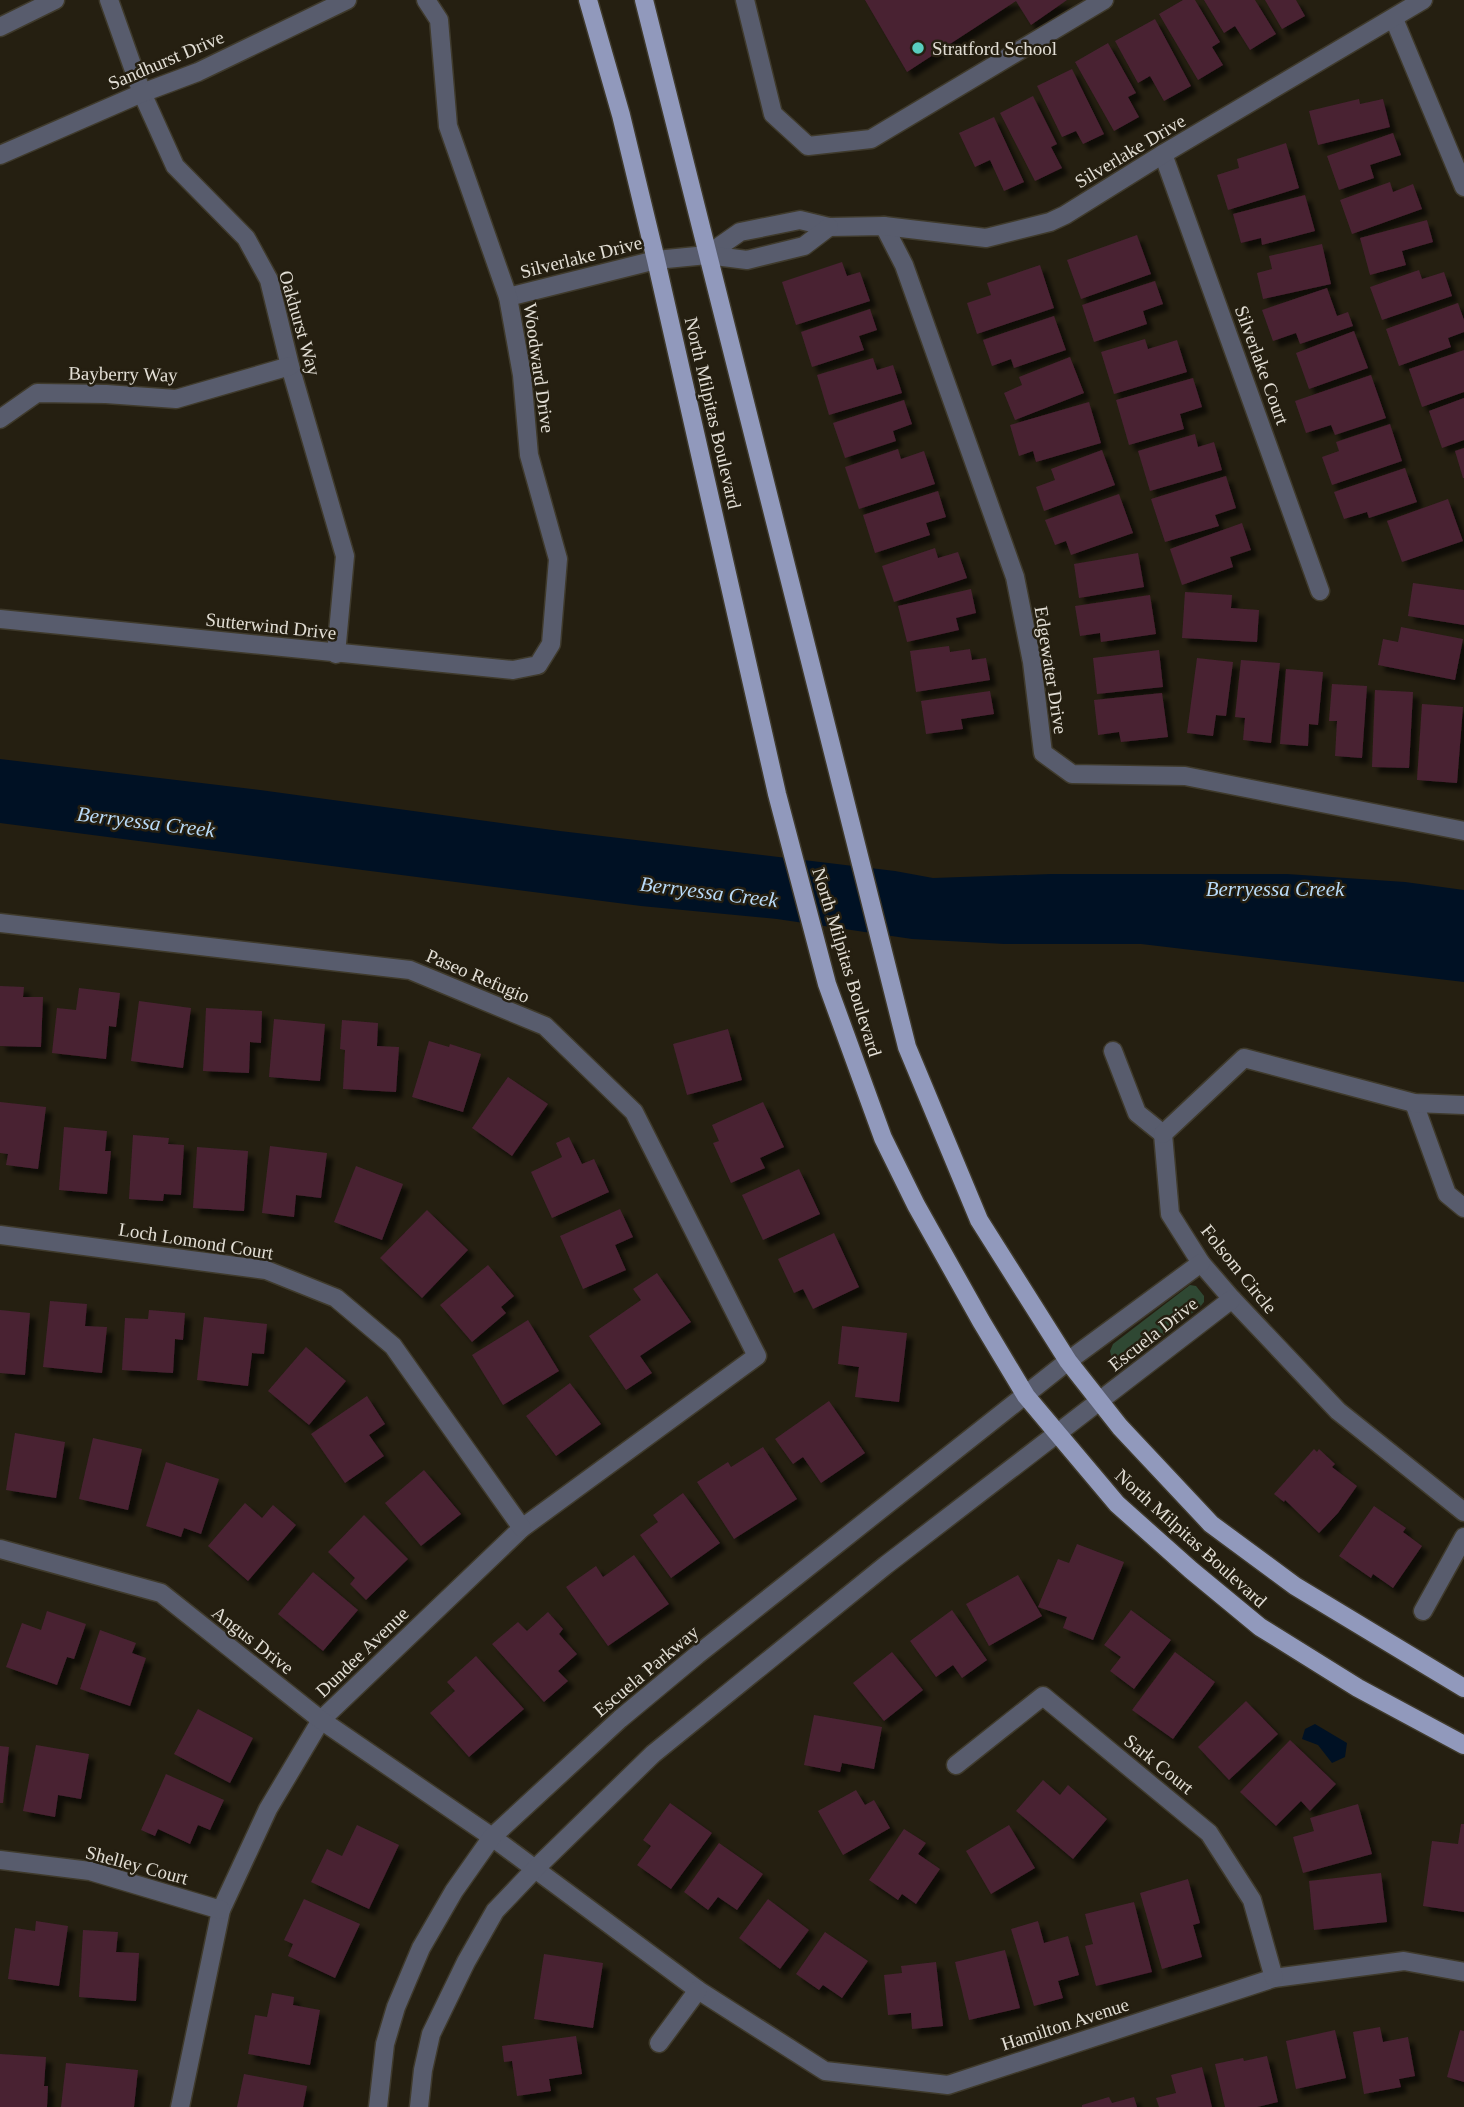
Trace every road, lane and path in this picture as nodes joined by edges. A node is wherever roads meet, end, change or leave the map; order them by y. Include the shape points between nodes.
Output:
1 (109, 0) edge
2 (347, 0) edge
3 (426, 0) edge
4 (588, 0) edge
5 (644, 0) edge
6 (746, 0) edge
7 (1104, 0) edge
8 (1423, 0) edge
9 (44, 2) edge
10 (1394, 19) junction
11 (0, 27) edge
12 (142, 93) junction
13 (1163, 154) junction
14 (0, 155) edge
15 (1464, 187) edge
16 (829, 226) junction
17 (884, 226) junction
18 (707, 255) junction
19 (656, 260) junction
20 (508, 297) junction
21 (290, 366) junction
22 (0, 419) edge
23 (1320, 591) dead end
24 (0, 619) edge
25 (336, 654) junction
26 (538, 665) joint
27 (1464, 831) edge
28 (0, 923) edge
29 (1113, 1051) dead end
30 (1415, 1103) junction
31 (1464, 1105) edge
32 (1163, 1134) junction
33 (1464, 1208) edge
34 (0, 1235) edge
35 (1201, 1263) junction
36 (1232, 1299) junction
37 (757, 1356) joint
38 (1069, 1361) junction
39 (1026, 1396) junction
40 (1100, 1402) junction
41 (1056, 1434) junction
42 (1464, 1512) edge
43 (523, 1528) junction
44 (1464, 1537) edge
45 (0, 1549) edge
46 (1423, 1611) dead end
47 (1464, 1688) edge
48 (321, 1720) junction
49 (1464, 1745) edge
50 (956, 1765) dead end
51 (492, 1837) junction
52 (0, 1860) edge
53 (535, 1870) junction
54 (221, 1910) junction
55 (1464, 1972) edge
56 (1274, 1978) junction
57 (698, 1990) junction
58 (659, 2043) dead end
59 (180, 2107) edge
60 (378, 2107) edge
61 (419, 2107) edge

1 - 12 street, Oakhurst Way
2 - 12 street, Sandhurst Drive via 198,72
3 - 20 street, Woodward Drive via 439,20 448,126
4 - 19 main road, North Milpitas Boulevard
5 - 18 main road, North Milpitas Boulevard
6 - 7 street via 772,114 808,146 871,139
8 - 10 street, Silverlake Drive
9 - 11 street
10 - 13 street, Silverlake Drive
10 - 15 street
12 - 14 street, Sandhurst Drive
12 - 21 street, Oakhurst Way via 175,166 246,238 269,280
13 - 17 street, Silverlake Drive via 1066,215 986,239
13 - 23 street, Silverlake Court
16 - 17 street, Silverlake Drive
16 - 18 street, Silverlake Drive via 804,246 747,260
16 - 18 street, Silverlake Drive via 800,220 740,232
17 - 27 street, Edgewater Drive via 904,265 1014,577 1032,662 1042,753 1072,774 1185,776
18 - 19 street, Silverlake Drive
18 - 38 main road, North Milpitas Boulevard via 907,1047 979,1220
19 - 20 street, Silverlake Drive
19 - 39 main road, North Milpitas Boulevard via 777,794 827,984 883,1138 915,1205
20 - 26 street, Woodward Drive via 522,375 529,455 558,559 551,644
21 - 22 street, Bayberry Way via 176,399 37,393
21 - 25 street, Oakhurst Way via 345,556
24 - 25 street, Sutterwind Drive
25 - 26 street, Sutterwind Drive via 513,670
28 - 37 street, Paseo Refugio via 410,970 544,1026 634,1112
29 - 32 street via 1138,1113
30 - 31 street
30 - 32 street via 1244,1058
30 - 33 street via 1447,1194
32 - 35 street, Folsom Circle via 1170,1214
34 - 43 street, Loch Lomond Court via 266,1270 336,1298 393,1346
35 - 36 street, Folsom Circle
35 - 38 street, Escuela Drive
36 - 40 street, Escuela Drive
36 - 42 street, Folsom Circle via 1338,1411
37 - 43 street, Dundee Avenue
38 - 39 street, Escuela Parkway
38 - 40 main road, North Milpitas Boulevard
39 - 41 main road, North Milpitas Boulevard
39 - 51 street, Escuela Parkway via 687,1663
40 - 41 street
40 - 47 main road, North Milpitas Boulevard via 1211,1524 1295,1586
41 - 49 main road, North Milpitas Boulevard via 1117,1504 1260,1628
41 - 53 street via 653,1754
43 - 48 street, Dundee Avenue
44 - 46 street
45 - 48 street, Angus Drive via 161,1593
48 - 51 street, Angus Drive
48 - 54 street, Dundee Avenue via 268,1810
50 - 56 street, Sark Court via 1043,1696 1209,1833 1252,1900
51 - 53 street, Hamilton Avenue
51 - 60 street, Escuela Parkway via 454,1891 396,2007 385,2044
52 - 54 street, Shelley Court via 90,1871
53 - 57 street, Hamilton Avenue
53 - 61 street via 495,1911 466,1962 431,2034
54 - 59 street, Dundee Avenue
55 - 56 street, Hamilton Avenue via 1404,1961
56 - 57 street, Hamilton Avenue via 948,2085 825,2071
57 - 58 street

